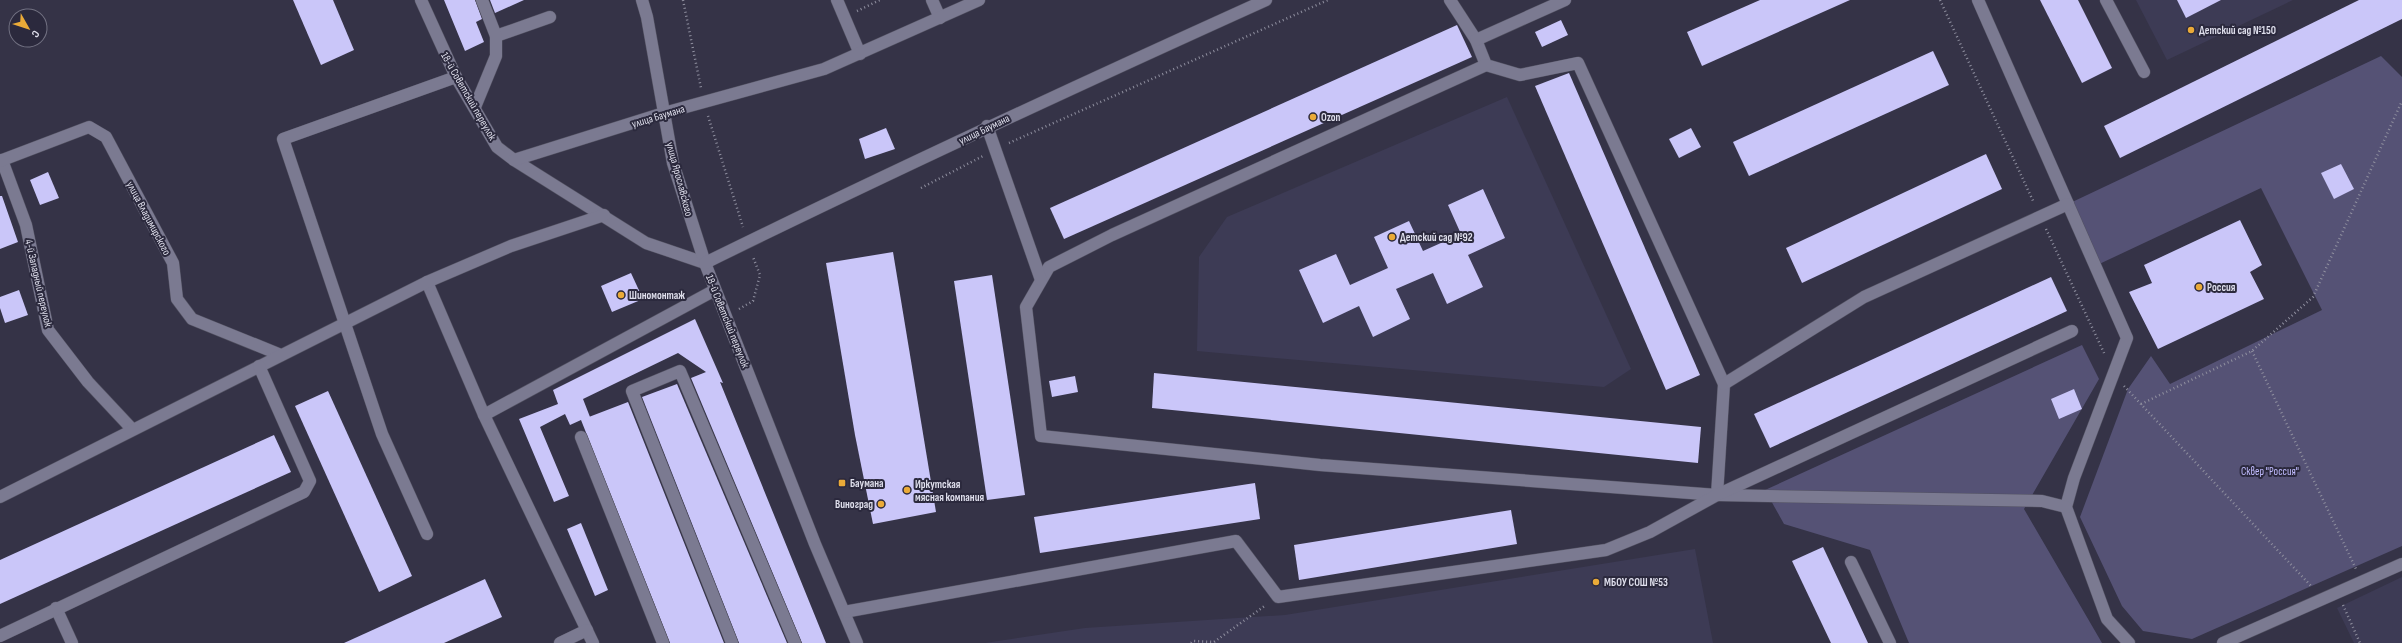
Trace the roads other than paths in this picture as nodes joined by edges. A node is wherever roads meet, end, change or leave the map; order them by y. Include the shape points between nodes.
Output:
1 (421, 0) edge
2 (482, 0) edge
3 (642, 0) edge
4 (837, 0) edge
5 (932, 0) edge
6 (979, 0) edge
7 (1266, 0) edge
8 (1450, 0) edge
9 (1565, 0) edge
10 (1978, 0) edge
11 (2106, 0) edge
12 (550, 17) dead end
13 (940, 18) junction
14 (496, 36) junction
15 (1476, 40) junction
16 (860, 54) junction
17 (1486, 65) junction
18 (2144, 72) dead end
19 (456, 77) junction
20 (475, 107) junction
21 (664, 113) junction
22 (987, 126) junction
23 (514, 160) junction
24 (1, 161) edge
25 (2068, 204) junction
26 (604, 215) junction
27 (704, 263) junction
28 (1041, 280) junction
29 (426, 282) junction
30 (715, 290) junction
31 (345, 323) junction
32 (2072, 331) dead end
33 (281, 355) junction
34 (259, 366) junction
35 (1724, 384) junction
36 (484, 415) junction
37 (132, 429) junction
38 (581, 437) dead end
39 (1716, 495) junction
40 (0, 497) edge
41 (2066, 507) junction
42 (427, 534) dead end
43 (1851, 562) dead end
44 (2402, 564) edge
45 (56, 608) junction
46 (844, 612) junction
47 (587, 630) junction
48 (0, 636) edge
49 (72, 643) edge
50 (560, 643) edge
51 (593, 643) edge
52 (663, 643) edge
53 (732, 643) edge
54 (795, 643) edge
55 (857, 643) edge
56 (1890, 643) edge
57 (2129, 643) edge
58 (2223, 643) edge

1 - 19 street, 18-й Советский переулок
2 - 14 street
3 - 21 street, улица Ярославского
4 - 16 street
5 - 13 street
6 - 13 street, улица Баумана
7 - 22 street, улица Баумана
8 - 15 street
9 - 15 street
10 - 25 street
11 - 18 street
12 - 14 street
13 - 16 street, улица Баумана
14 - 20 street via 496,56
15 - 17 street
16 - 21 street, улица Баумана via 824,69
17 - 28 street via 1112,236 1049,267
17 - 35 street via 1520,75 1578,63
19 - 20 street, 18-й Советский переулок
19 - 31 street via 283,139
20 - 23 street, 18-й Советский переулок via 497,146
21 - 23 street, улица Баумана
21 - 27 street, улица Ярославского via 673,163
22 - 27 street, улица Баумана
22 - 28 street
23 - 26 street, 18-й Советский переулок
24 - 33 street, улица Владимирского via 89,127 106,137 173,263 177,299 192,319
24 - 37 street, 4-й Западный переулок via 26,225 48,330 88,382
25 - 35 street via 1864,296
25 - 41 street via 2127,338 2074,478
26 - 27 street, 18-й Советский переулок via 646,243
26 - 29 street via 511,246
27 - 30 street, 18-й Советский переулок
28 - 39 street via 1026,307 1041,436 1320,465
29 - 31 street
29 - 36 street
30 - 36 street
30 - 46 street, 18-й Советский переулок
31 - 33 street
31 - 42 street via 382,434
32 - 39 street
33 - 34 street
34 - 37 street
34 - 45 street via 310,481 304,492
35 - 39 street
36 - 47 street
37 - 40 street
38 - 52 street
39 - 41 street via 2042,501
39 - 46 street via 1650,532 1606,550 1278,597 1236,540
41 - 57 street via 2107,619
43 - 56 street
44 - 58 street
45 - 48 street
45 - 49 street
46 - 55 street, 18-й Советский переулок
47 - 50 street
47 - 51 street
53 - 54 street via 632,391 680,371

